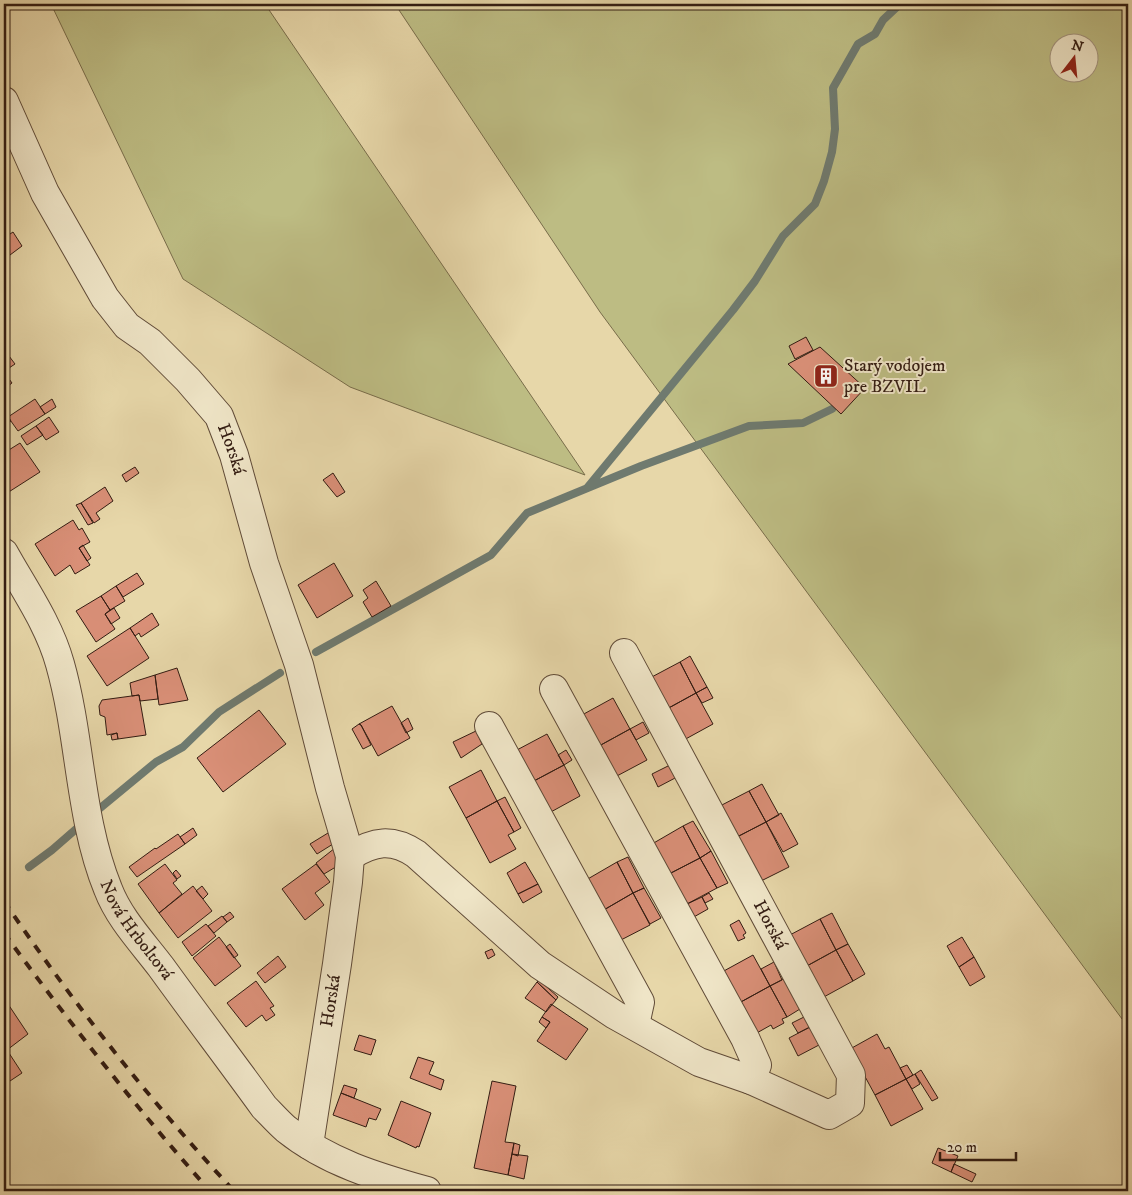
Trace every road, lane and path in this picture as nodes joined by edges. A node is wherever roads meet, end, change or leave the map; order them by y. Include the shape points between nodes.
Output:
1 (4, 100) edge
2 (4, 553) edge
3 (624, 653) dead end
4 (554, 689) dead end
5 (489, 726) dead end
6 (350, 856) junction
7 (635, 1025) junction
8 (751, 1080) junction
9 (309, 1144) junction
10 (427, 1191) edge

1 - 6 street, Horská via 45,193 105,298 127,326 150,342 218,416 234,455 264,563 299,666
2 - 9 street, Nová Hrboltová via 55,648 75,735 92,835 114,904 264,1107
3 - 8 street, Horská via 851,1075 850,1103 829,1115
4 - 8 street via 745,1038 756,1065
5 - 7 street via 640,1002
6 - 7 street, Horská via 380,843 407,848 540,965
6 - 9 street, Horská
7 - 8 street, Horská via 698,1062
9 - 10 street, Nová Hrboltová via 354,1169

